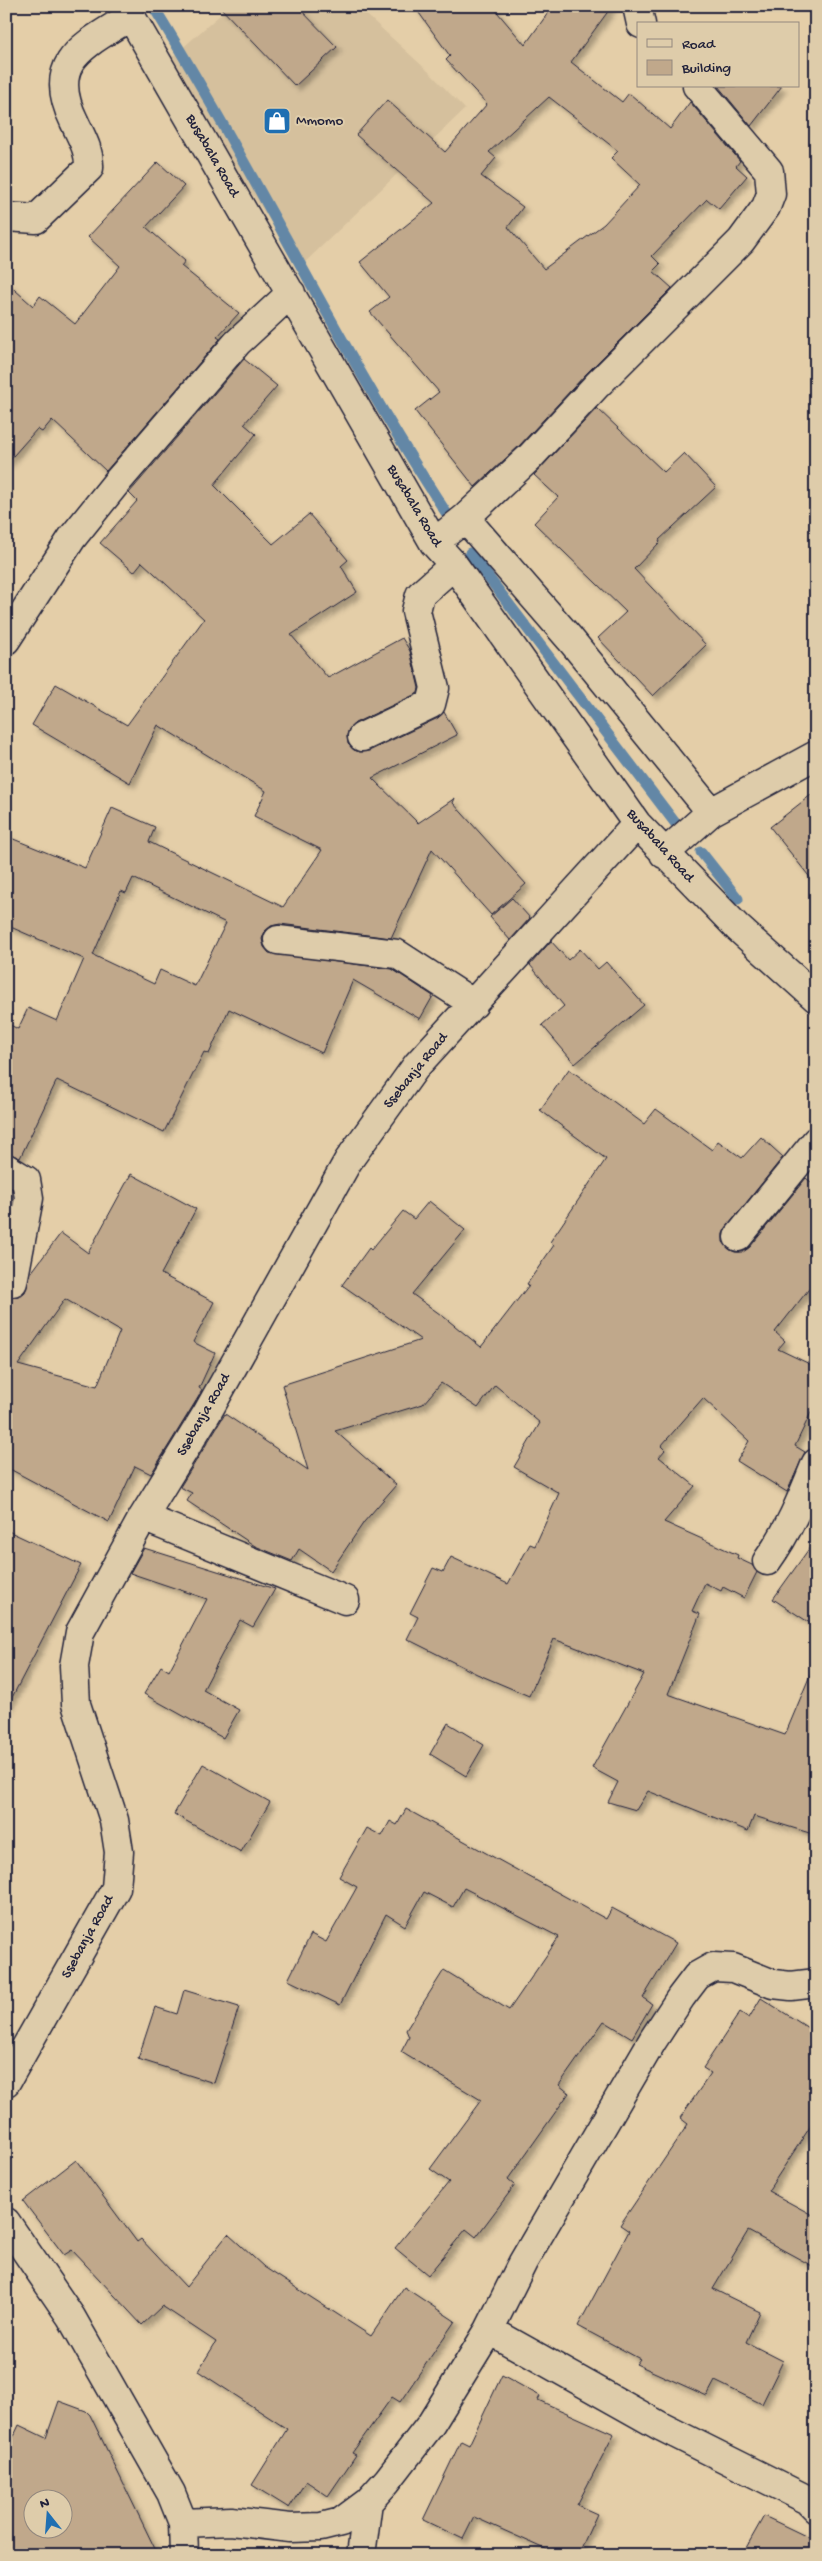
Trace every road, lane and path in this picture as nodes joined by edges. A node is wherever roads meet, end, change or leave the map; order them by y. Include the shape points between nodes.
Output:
1 (637, 6) edge
2 (128, 11) edge
3 (641, 22) edge
4 (700, 88) edge
5 (6, 217) edge
6 (292, 293) junction
7 (465, 518) junction
8 (434, 543) junction
9 (454, 565) junction
10 (6, 640) edge
11 (362, 737) dead end
12 (816, 755) edge
13 (711, 812) junction
14 (637, 824) junction
15 (664, 854) junction
16 (278, 940) dead end
17 (816, 998) edge
18 (474, 1004) junction
19 (816, 1141) edge
20 (6, 1168) edge
21 (738, 1237) dead end
22 (13, 1282) dead end
23 (816, 1463) edge
24 (143, 1517) junction
25 (767, 1561) dead end
26 (345, 1600) dead end
27 (816, 1983) edge
28 (6, 2082) edge
29 (6, 2222) edge
30 (489, 2330) junction
31 (368, 2502) junction
32 (816, 2508) edge
33 (183, 2522) junction
34 (184, 2555) edge
35 (361, 2555) edge

1 - 3 street
2 - 5 street via 80,48 68,64 62,90 90,155 89,168 36,219
2 - 6 street, Busabala Road
4 - 7 street via 769,171 771,194 766,207 741,241 530,457
6 - 8 street, Busabala Road
6 - 10 street via 237,343 117,482 72,538
7 - 8 street
7 - 13 street via 570,639
8 - 9 street, Busabala Road
9 - 11 street via 420,595 416,611 436,688 431,704
9 - 14 street, Busabala Road
12 - 13 street
13 - 15 street
14 - 15 street, Busabala Road
14 - 18 street, Ssebanja Road
15 - 17 street, Busabala Road via 738,928
16 - 18 street via 397,954
18 - 24 street, Ssebanja Road via 417,1065 348,1161 207,1413
19 - 21 street
20 - 22 street via 26,1180 29,1198
23 - 25 street via 783,1540
24 - 26 street
24 - 28 street, Ssebanja Road via 80,1632 74,1666 76,1704 114,1820 119,1852 116,1888
27 - 30 street via 773,1984 733,1968 714,1967 697,1976 654,2040 528,2253
29 - 33 street via 71,2317 172,2493
30 - 31 street via 431,2424
30 - 32 street via 662,2427 808,2500
31 - 33 street via 341,2522 321,2527 290,2528 231,2521
31 - 35 street
33 - 34 street

